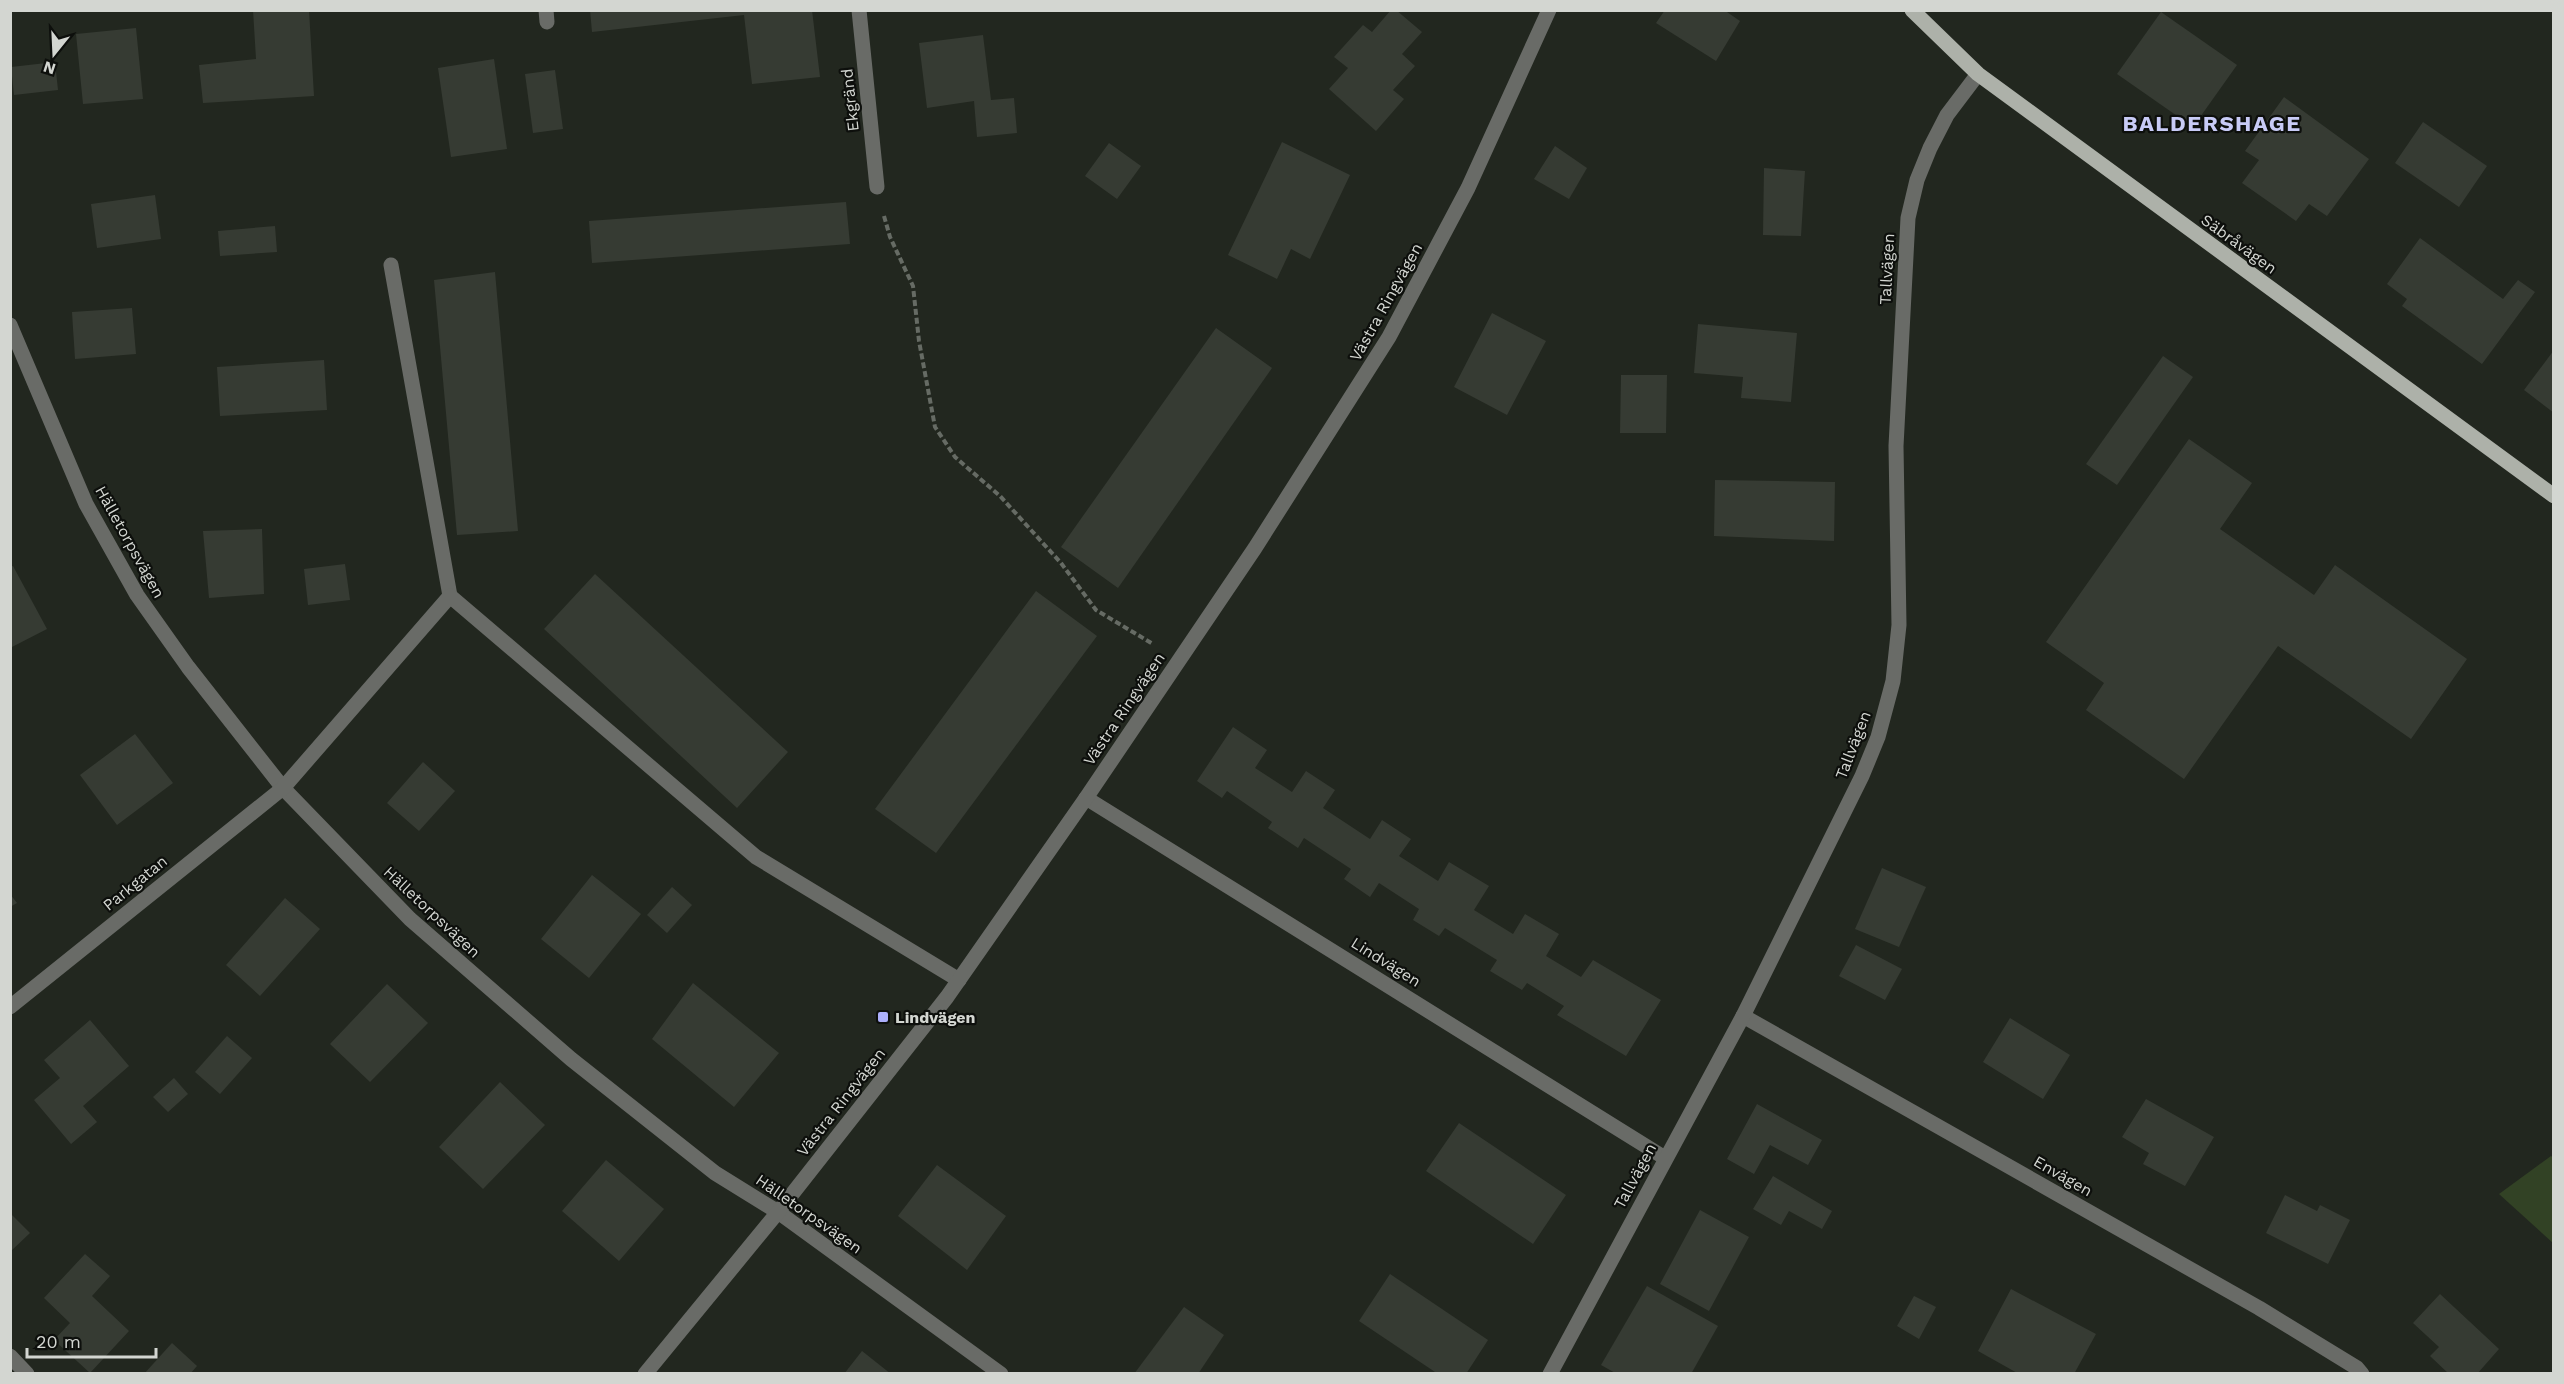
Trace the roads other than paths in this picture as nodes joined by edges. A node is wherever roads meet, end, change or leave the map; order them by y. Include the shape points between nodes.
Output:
1 (859, 10) edge
2 (1549, 10) edge
3 (1911, 10) edge
4 (1978, 74) junction
5 (877, 186) road end
6 (391, 265) dead end
7 (10, 324) edge
8 (2553, 496) edge
9 (450, 596) junction
10 (283, 788) junction
11 (1086, 798) junction
12 (959, 980) junction
13 (10, 1007) edge
14 (1743, 1016) junction
15 (1665, 1158) junction
16 (778, 1212) junction
17 (10, 1356) edge
18 (27, 1374) edge
19 (645, 1374) edge
20 (1001, 1374) edge
21 (1550, 1374) edge
22 (2362, 1374) edge

1 - 5 street, Ekgränd
2 - 11 street, Västra Ringvägen via 1468,189 1389,337 1255,548
3 - 4 main road, Säbråvägen
4 - 8 main road, Säbråvägen
4 - 14 street, Tallvägen via 1947,115 1930,148 1908,218 1896,446 1899,625 1893,681 1878,737 1862,776
6 - 9 street
7 - 10 street, Hälletorpsvägen via 86,504 137,594 188,667
9 - 10 street, Parkgatan
9 - 12 street via 756,857
10 - 13 street, Parkgatan
10 - 16 street, Hälletorpsvägen via 410,919 571,1059 715,1173
11 - 12 street, Västra Ringvägen
11 - 15 street, Lindvägen
12 - 16 street, Västra Ringvägen
14 - 15 street, Tallvägen
14 - 22 street, Envägen via 2259,1308
15 - 21 street, Tallvägen
16 - 19 street, Västra Ringvägen
16 - 20 street, Hälletorpsvägen
17 - 18 street

